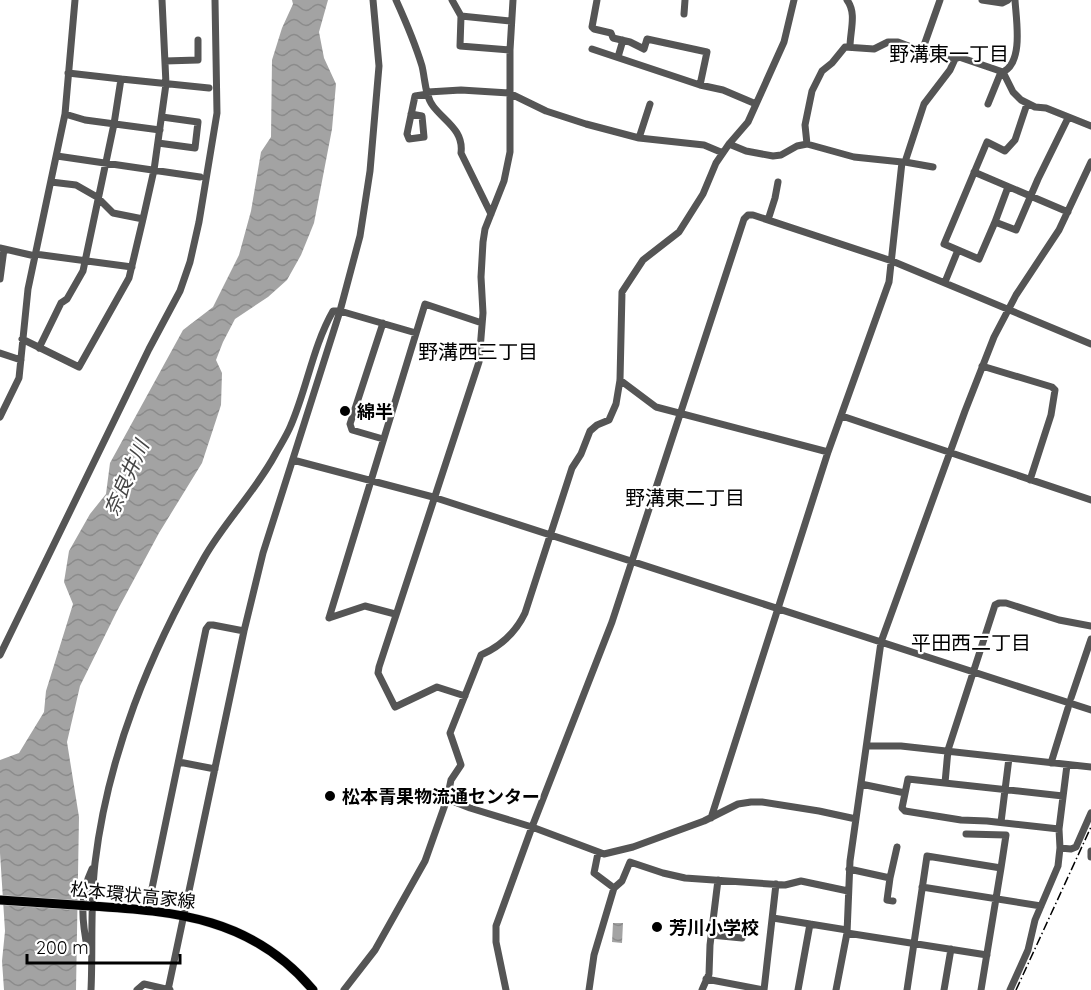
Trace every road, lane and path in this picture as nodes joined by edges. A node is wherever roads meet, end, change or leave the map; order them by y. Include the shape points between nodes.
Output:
1 (75, 0) edge
2 (162, 0) edge
3 (215, 0) edge
4 (374, 0) edge
5 (396, 0) edge
6 (452, 0) edge
7 (513, 0) edge
8 (597, 0) edge
9 (685, 0) edge
10 (794, 0) edge
11 (847, 0) edge
12 (940, 0) edge
13 (982, 0) edge
14 (1008, 0) edge
15 (1015, 0) edge
16 (684, 14) dead end
17 (461, 16) junction
18 (511, 21) junction
19 (198, 40) dead end
20 (623, 40) junction
21 (850, 47) junction
22 (592, 49) dead end
23 (510, 50) junction
24 (922, 51) junction
25 (618, 57) junction
26 (955, 59) junction
27 (165, 61) junction
28 (1002, 72) junction
29 (68, 73) junction
30 (120, 79) junction
31 (166, 84) junction
32 (700, 85) junction
33 (209, 88) dead end
34 (428, 93) junction
35 (509, 93) junction
36 (650, 104) dead end
37 (756, 104) junction
38 (988, 104) dead end
39 (1028, 104) junction
40 (65, 114) junction
41 (411, 114) dead end
42 (162, 117) junction
43 (1068, 118) junction
44 (114, 124) junction
45 (1091, 126) edge
46 (160, 130) junction
47 (639, 138) junction
48 (158, 143) junction
49 (729, 144) junction
50 (807, 144) junction
51 (723, 153) junction
52 (57, 156) junction
53 (903, 162) junction
54 (1091, 162) edge
55 (106, 163) junction
56 (933, 167) dead end
57 (154, 170) junction
58 (974, 172) junction
59 (200, 177) dead end
60 (51, 182) junction
61 (778, 182) dead end
62 (1008, 187) junction
63 (98, 197) junction
64 (1031, 197) junction
65 (1068, 213) junction
66 (491, 214) junction
67 (143, 219) junction
68 (768, 220) junction
69 (995, 222) junction
70 (2, 249) edge
71 (958, 250) junction
72 (35, 255) junction
73 (84, 261) junction
74 (892, 261) junction
75 (132, 267) junction
76 (0, 279) edge
77 (945, 282) junction
78 (340, 310) junction
79 (1007, 310) junction
80 (482, 322) junction
81 (383, 323) junction
82 (416, 333) junction
83 (22, 339) junction
84 (1091, 344) edge
85 (39, 348) junction
86 (0, 353) edge
87 (21, 360) junction
88 (982, 366) junction
89 (620, 380) junction
90 (1, 411) edge
91 (681, 413) junction
92 (842, 416) junction
93 (383, 439) junction
94 (828, 452) junction
95 (950, 453) junction
96 (292, 460) junction
97 (370, 480) junction
98 (1030, 480) junction
99 (433, 497) junction
100 (1091, 500) edge
101 (551, 536) junction
102 (633, 562) junction
103 (778, 608) junction
104 (394, 615) junction
105 (1091, 626) edge
106 (244, 631) junction
107 (1091, 639) edge
108 (881, 642) junction
109 (0, 655) edge
110 (974, 671) junction
111 (465, 696) junction
112 (1071, 698) dead end
113 (1068, 708) dead end
114 (1091, 710) edge
115 (867, 746) junction
116 (948, 750) junction
117 (1008, 758) junction
118 (179, 762) junction
119 (1051, 763) junction
120 (1067, 765) junction
121 (1091, 767) edge
122 (215, 769) junction
123 (945, 783) junction
124 (861, 784) junction
125 (1005, 790) junction
126 (905, 793) junction
127 (1063, 796) junction
128 (447, 799) junction
129 (1091, 813) edge
130 (711, 818) junction
131 (856, 819) junction
132 (1001, 822) junction
133 (532, 827) junction
134 (1059, 829) junction
135 (966, 834) dead end
136 (897, 847) dead end
137 (1060, 848) junction
138 (1091, 851) edge
139 (598, 853) junction
140 (1091, 857) edge
141 (95, 861) junction
142 (1001, 868) junction
143 (849, 869) junction
144 (891, 878) junction
145 (718, 880) junction
146 (776, 884) junction
147 (922, 887) junction
148 (614, 888) junction
149 (848, 891) junction
150 (150, 898) dead end
151 (996, 898) junction
152 (0, 900) edge
153 (893, 901) dead end
154 (91, 906) junction
155 (1041, 906) junction
156 (184, 914) junction
157 (773, 918) junction
158 (810, 924) junction
159 (847, 931) junction
160 (711, 935) junction
161 (742, 938) dead end
162 (914, 943) junction
163 (951, 950) junction
164 (987, 955) junction
165 (91, 956) junction
166 (706, 979) junction
167 (91, 990) edge
168 (137, 990) edge
169 (169, 990) edge
170 (313, 990) edge
171 (344, 990) edge
172 (506, 990) edge
173 (589, 990) edge
174 (702, 990) edge
175 (798, 990) edge
176 (836, 990) edge
177 (907, 990) edge
178 (944, 990) edge
179 (981, 990) edge
180 (1010, 990) edge

1 - 29 street
2 - 27 street
3 - 109 street via 215,134 185,279
4 - 78 street via 379,66 370,171 360,236
5 - 34 street via 412,34
6 - 17 street
7 - 18 street
8 - 20 street via 592,27
9 - 16 street
10 - 37 street via 775,67
11 - 21 street via 853,12
12 - 24 street
13 - 14 street
15 - 28 street via 1014,61
17 - 18 street
17 - 23 street via 460,46
18 - 23 street
19 - 27 street via 198,60
20 - 25 street
20 - 32 street via 644,49 647,39 707,52
21 - 24 street via 874,49 898,42
21 - 50 street via 845,47 822,71 812,91 805,125
22 - 25 street
23 - 35 street
24 - 26 street
25 - 32 street
26 - 28 street
26 - 53 street via 924,104
27 - 31 street
28 - 38 street
28 - 39 street via 1012,92
29 - 30 street
29 - 40 street
30 - 31 street
30 - 44 street
31 - 33 street
31 - 42 street
32 - 37 street
34 - 35 street
34 - 41 street via 415,96
34 - 66 street via 433,106 458,137 460,153
35 - 47 street via 563,117
35 - 66 street via 508,167
36 - 47 street
37 - 49 street via 748,122
39 - 43 street
39 - 58 street via 1015,140 1005,151 987,142
40 - 44 street
40 - 52 street
42 - 46 street
42 - 48 street via 198,122 195,148
43 - 45 street
43 - 64 street
44 - 46 street
44 - 55 street
46 - 48 street
47 - 51 street via 704,145
48 - 57 street
49 - 50 street via 773,156
49 - 51 street
50 - 53 street via 854,157
51 - 89 street via 679,232 643,260 622,292
52 - 55 street
52 - 60 street
53 - 56 street
53 - 74 street
54 - 65 street
55 - 57 street
55 - 63 street
57 - 59 street
57 - 67 street
58 - 62 street
58 - 71 street via 944,244
60 - 63 street via 76,185
60 - 72 street
61 - 68 street
62 - 64 street
62 - 69 street
63 - 67 street via 112,213
63 - 73 street
64 - 65 street
64 - 69 street via 1016,230
65 - 79 street
66 - 80 street via 483,242
67 - 75 street
68 - 74 street
68 - 91 street via 753,215 744,219
69 - 71 street via 979,259
70 - 72 street
70 - 76 street
71 - 77 street
72 - 73 street
72 - 83 street
73 - 75 street
73 - 85 street via 83,271 61,303
74 - 77 street
74 - 92 street via 890,282
75 - 85 street via 79,368
77 - 79 street
78 - 81 street
78 - 96 street
78 - 141 street via 333,311 330,317 291,426 278,450 206,555 165,632 122,738
79 - 84 street
79 - 88 street
80 - 82 street via 424,304
80 - 99 street via 479,362
81 - 82 street
81 - 93 street via 350,424 352,430
82 - 93 street
83 - 85 street
83 - 87 street
86 - 87 street
87 - 90 street via 17,384
88 - 95 street
88 - 98 street via 1054,390 1051,415
89 - 91 street via 656,406
89 - 101 street via 609,420 590,431 572,468
91 - 94 street
91 - 102 street
92 - 94 street
92 - 95 street
93 - 97 street
94 - 103 street
95 - 98 street
95 - 108 street
96 - 97 street
96 - 106 street
97 - 99 street
97 - 104 street via 329,618 365,606
98 - 100 street
99 - 101 street
99 - 104 street
101 - 102 street
101 - 111 street via 519,625 497,648 481,655
102 - 103 street
102 - 133 street
103 - 108 street
103 - 130 street
104 - 111 street via 378,673 395,707 437,687
105 - 110 street via 999,603
106 - 118 street via 213,625 207,629
106 - 122 street
107 - 112 street
108 - 110 street
108 - 115 street
110 - 114 street
110 - 116 street
111 - 128 street via 450,733 461,765
113 - 119 street
115 - 116 street
115 - 124 street
116 - 117 street
116 - 123 street
117 - 119 street
117 - 125 street
118 - 122 street
118 - 150 street
119 - 120 street
120 - 121 street
120 - 127 street
122 - 156 street
123 - 125 street
123 - 126 street via 908,779
124 - 126 street
124 - 131 street
125 - 127 street
125 - 132 street
126 - 132 street via 905,811
127 - 134 street
128 - 133 street
128 - 171 street via 425,861 375,950
129 - 137 street via 1076,847
130 - 131 street via 738,804 762,802
130 - 139 street via 633,847
131 - 143 street
132 - 134 street
133 - 139 street
133 - 172 street via 496,926
134 - 137 street
135 - 142 street via 1006,835
136 - 144 street
137 - 155 street via 1055,875
138 - 140 street
139 - 148 street via 594,873
141 - 154 street
141 - 165 street via 84,891 82,911
142 - 147 street via 927,856
142 - 151 street
143 - 144 street
143 - 149 street
144 - 153 street via 887,900
145 - 146 street
145 - 148 street via 663,873 630,862 622,881
145 - 160 street
146 - 149 street via 801,881
146 - 157 street
147 - 151 street
147 - 162 street
148 - 173 street via 594,955
149 - 159 street
151 - 155 street
151 - 164 street
152 - 154 main road, 松本環状高家線, bridge
154 - 156 main road, 松本環状高家線
154 - 165 street
155 - 180 street via 1028,950
156 - 169 street
156 - 170 main road, 松本環状高家線 via 227,928 261,946 288,964
157 - 158 street
157 - 166 street via 764,990
158 - 159 street
158 - 175 street
159 - 162 street
159 - 176 street
160 - 161 street
160 - 166 street
162 - 163 street
162 - 177 street
163 - 164 street
163 - 178 street
164 - 179 street
165 - 167 street
166 - 174 street
168 - 169 street via 144,984

